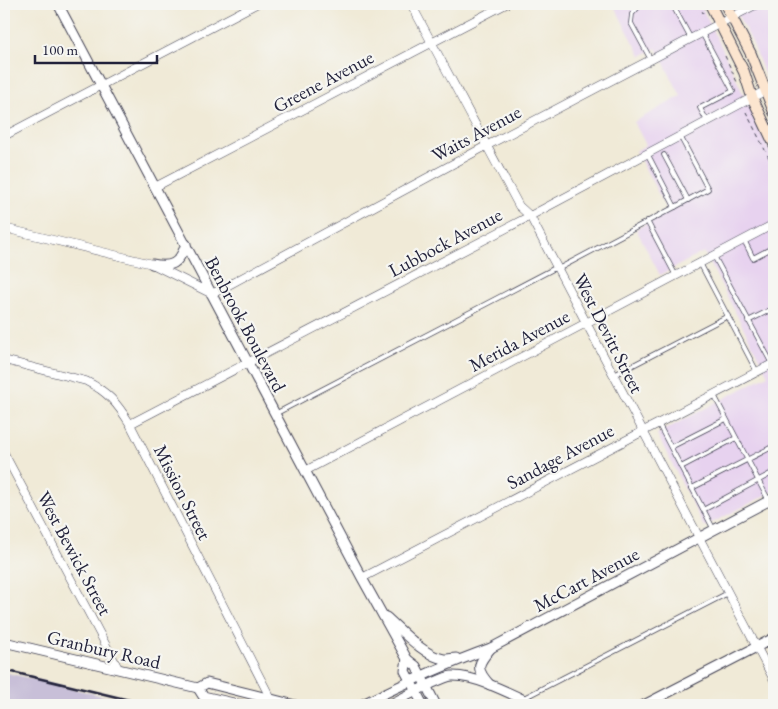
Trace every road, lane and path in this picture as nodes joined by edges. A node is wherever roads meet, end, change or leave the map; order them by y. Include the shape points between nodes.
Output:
1 (58, 4) edge
2 (256, 4) edge
3 (411, 4) edge
4 (506, 4) edge
5 (641, 4) edge
6 (672, 4) edge
7 (699, 4) edge
8 (710, 4) edge
9 (725, 4) edge
10 (757, 4) edge
11 (732, 17) junction
12 (706, 18) dead end
13 (720, 24) junction
14 (702, 33) junction
15 (691, 39) junction
16 (432, 42) junction
17 (723, 53) dead end
18 (651, 60) junction
19 (738, 84) dead end
20 (101, 85) junction
21 (770, 88) edge
22 (752, 97) junction
23 (746, 112) dead end
24 (774, 112) edge
25 (707, 121) junction
26 (4, 136) edge
27 (680, 136) junction
28 (774, 144) edge
29 (486, 146) junction
30 (647, 153) junction
31 (664, 155) dead end
32 (774, 168) edge
33 (155, 188) junction
34 (688, 200) junction
35 (675, 207) junction
36 (530, 216) junction
37 (647, 222) junction
38 (774, 224) edge
39 (4, 228) edge
40 (744, 240) junction
41 (186, 244) junction
42 (774, 247) edge
43 (714, 256) junction
44 (700, 263) junction
45 (152, 264) junction
46 (557, 268) junction
47 (676, 276) junction
48 (212, 294) junction
49 (774, 308) edge
50 (728, 316) junction
51 (748, 321) junction
52 (586, 323) junction
53 (4, 360) edge
54 (248, 363) junction
55 (773, 364) edge
56 (757, 372) junction
57 (613, 376) junction
58 (714, 395) junction
59 (275, 414) junction
60 (726, 419) junction
61 (658, 423) junction
62 (130, 424) junction
63 (642, 432) junction
64 (736, 438) junction
65 (774, 446) edge
66 (671, 447) junction
67 (4, 453) edge
68 (748, 460) junction
69 (681, 467) junction
70 (305, 471) junction
71 (774, 472) edge
72 (758, 480) junction
73 (692, 488) junction
74 (772, 500) edge
75 (703, 510) junction
76 (714, 530) junction
77 (699, 538) junction
78 (362, 578) junction
79 (728, 592) junction
80 (381, 612) junction
81 (774, 638) edge
82 (4, 642) edge
83 (757, 647) junction
84 (491, 648) junction
85 (462, 658) junction
86 (407, 660) junction
87 (118, 668) junction
88 (421, 676) junction
89 (410, 680) junction
90 (774, 680) edge
91 (430, 685) junction
92 (491, 685) junction
93 (198, 688) junction
94 (416, 691) junction
95 (521, 699) junction
96 (273, 702) edge
97 (242, 705) edge
98 (295, 705) edge
99 (361, 705) edge
100 (389, 705) edge
101 (422, 705) edge
102 (436, 705) edge
103 (510, 705) edge
104 (535, 705) edge
105 (644, 705) edge

1 - 20 street, Benbrook Boulevard
2 - 20 street
3 - 16 street, West Devitt Street
4 - 16 street, Greene Avenue
5 - 18 lane via 632,14 631,23
6 - 15 lane
7 - 12 path
8 - 13 main road
9 - 11 main road
10 - 11 street, Waits Avenue
11 - 13 street, Waits Avenue
11 - 21 main road
13 - 14 street, Waits Avenue
13 - 22 main road via 744,72
14 - 15 street, Waits Avenue
14 - 25 lane via 733,91 700,108
15 - 18 street, Waits Avenue
16 - 29 street, West Devitt Street
16 - 33 street, Greene Avenue
17 - 19 path
18 - 29 street, Waits Avenue
20 - 26 street
20 - 33 street, Benbrook Boulevard
21 - 22 street, Lubbock Avenue
21 - 24 main road
22 - 25 street, Lubbock Avenue
22 - 28 main road
23 - 32 path
25 - 27 street, Lubbock Avenue
27 - 30 street, Lubbock Avenue
27 - 34 lane via 708,189
29 - 36 street, West Devitt Street via 519,206
29 - 48 street, Waits Avenue
30 - 35 lane
30 - 36 street, Lubbock Avenue
31 - 34 lane
33 - 41 street, Benbrook Boulevard
34 - 35 lane
35 - 37 lane
36 - 46 street, West Devitt Street
36 - 54 street, Lubbock Avenue
37 - 46 lane
37 - 47 lane
38 - 40 street, Merida Avenue
39 - 45 street
40 - 42 lane via 753,258
40 - 43 street, Merida Avenue
41 - 45 street via 175,263 165,267
41 - 48 street, Benbrook Boulevard
43 - 44 street, Merida Avenue
43 - 51 lane
44 - 47 street, Merida Avenue
44 - 50 lane
45 - 48 street
46 - 52 street, West Devitt Street
46 - 59 lane
47 - 52 street, Merida Avenue
48 - 54 street, Benbrook Boulevard
49 - 51 lane
50 - 56 lane
50 - 57 lane
51 - 55 lane
52 - 57 street, West Devitt Street
52 - 70 street, Merida Avenue
53 - 62 street, Mission Street via 98,387 118,405
54 - 59 street, Benbrook Boulevard
54 - 62 street, Lubbock Avenue
55 - 56 street, Sandage Avenue
56 - 58 street, Sandage Avenue
57 - 63 street, West Devitt Street
58 - 60 lane
58 - 61 street, Sandage Avenue
59 - 70 street, Benbrook Boulevard
60 - 64 lane
60 - 66 lane
61 - 63 street, Sandage Avenue
61 - 66 lane
62 - 96 street, Mission Street
63 - 77 street, West Devitt Street
63 - 78 street, Sandage Avenue
64 - 68 lane
64 - 69 lane
65 - 68 lane
66 - 69 lane
67 - 87 street, West Bewick Street
68 - 72 lane
68 - 73 lane
69 - 73 lane
70 - 78 street, Benbrook Boulevard
71 - 72 lane
72 - 74 lane
72 - 75 lane
73 - 75 lane
74 - 76 street, McCart Avenue
75 - 76 lane
76 - 77 street, McCart Avenue
77 - 79 street, West Devitt Street
77 - 84 street, McCart Avenue
78 - 80 street, Benbrook Boulevard
79 - 83 street, West Devitt Street
79 - 95 lane
80 - 85 street via 429,652 443,659
80 - 86 street, Benbrook Boulevard
81 - 83 street
82 - 87 street, Granbury Road
83 - 90 street, West Devitt Street
83 - 105 street
84 - 85 street, McCart Avenue
84 - 92 street via 479,666 480,673
85 - 88 street, McCart Avenue
86 - 88 street, Benbrook Boulevard via 416,666
86 - 89 street, Benbrook Boulevard via 405,671
87 - 93 street, Granbury Road
88 - 89 street, McCart Avenue
88 - 91 street, Benbrook Boulevard
89 - 94 street, Benbrook Boulevard
89 - 99 street
91 - 92 street via 450,676
91 - 94 street
91 - 102 street, Benbrook Boulevard
92 - 95 street
93 - 96 street, Granbury Road via 207,683
93 - 97 street, Granbury Road via 203,696
94 - 100 street
94 - 101 street, Benbrook Boulevard
95 - 103 lane
95 - 104 street
96 - 98 street, Granbury Road

